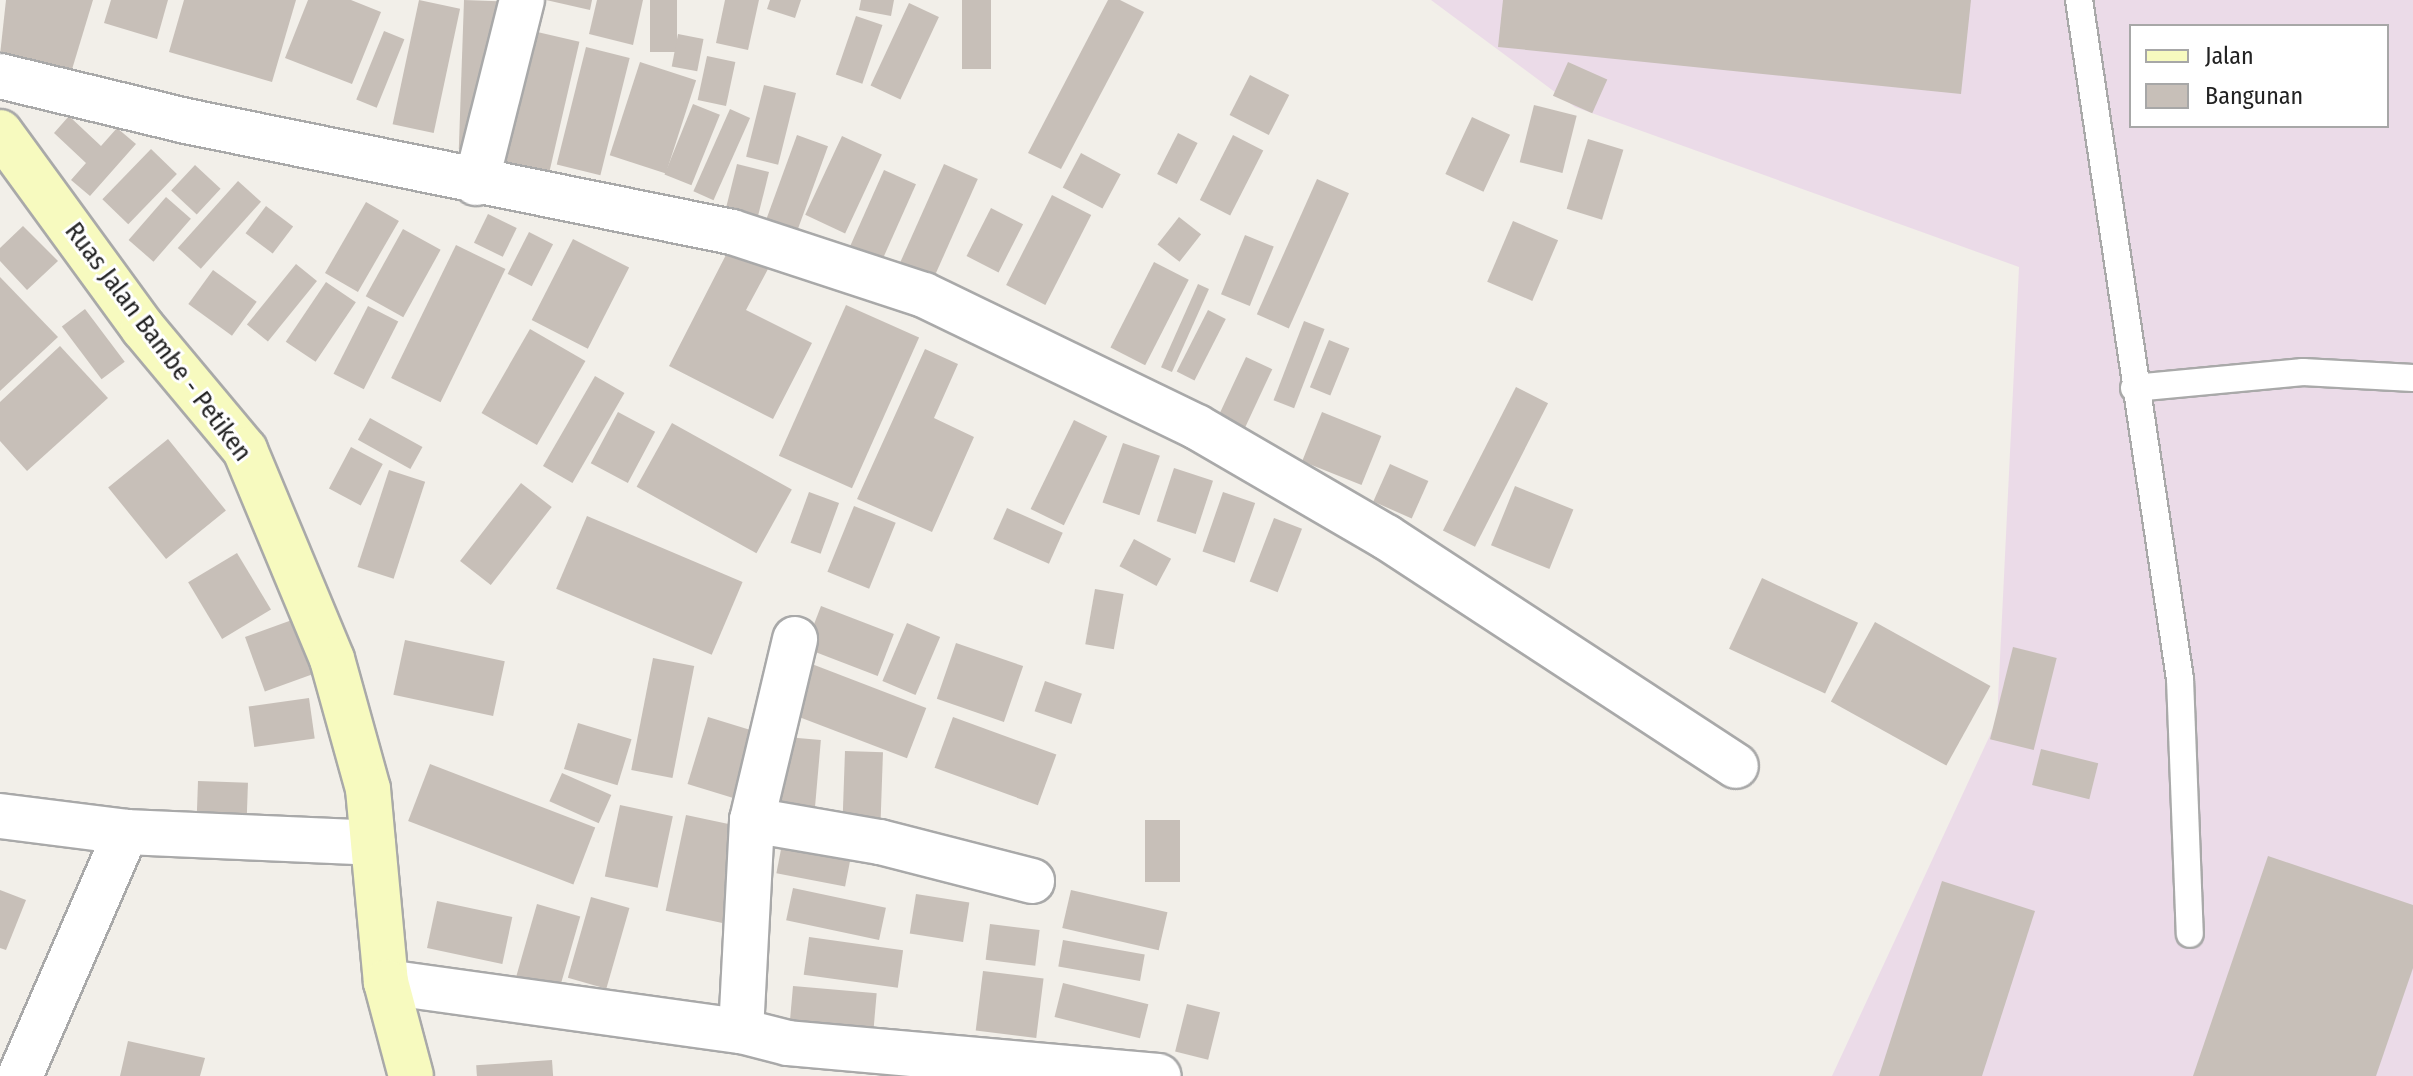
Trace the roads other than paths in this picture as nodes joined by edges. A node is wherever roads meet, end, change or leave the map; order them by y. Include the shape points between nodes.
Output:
1 (522, 0) edge
2 (2079, 0) edge
3 (0, 76) edge
4 (0, 132) edge
5 (476, 183) junction
6 (2413, 378) edge
7 (2134, 388) junction
8 (795, 639) dead end
9 (1736, 766) dead end
10 (0, 816) edge
11 (752, 820) junction
12 (126, 832) junction
13 (373, 843) junction
14 (1032, 881) dead end
15 (2190, 934) dead end
16 (386, 982) junction
17 (741, 1031) junction
18 (20, 1076) edge
19 (411, 1076) edge
20 (1159, 1076) edge

1 - 5 street
2 - 7 lane
3 - 5 street
4 - 13 main road, Ruas Jalan Bambe - Petiken via 143,328 245,450 332,659 368,789
5 - 9 street via 732,232 924,295 1211,435 1386,537
6 - 7 lane via 2303,372
7 - 15 lane via 2180,679
8 - 11 street
10 - 12 street
11 - 14 street via 880,842
11 - 17 street
12 - 13 street
12 - 18 street
13 - 16 main road, Ruas Jalan Bambe - Petiken
16 - 17 street
16 - 19 main road, Ruas Jalan Bambe - Petiken
17 - 20 street via 788,1043

